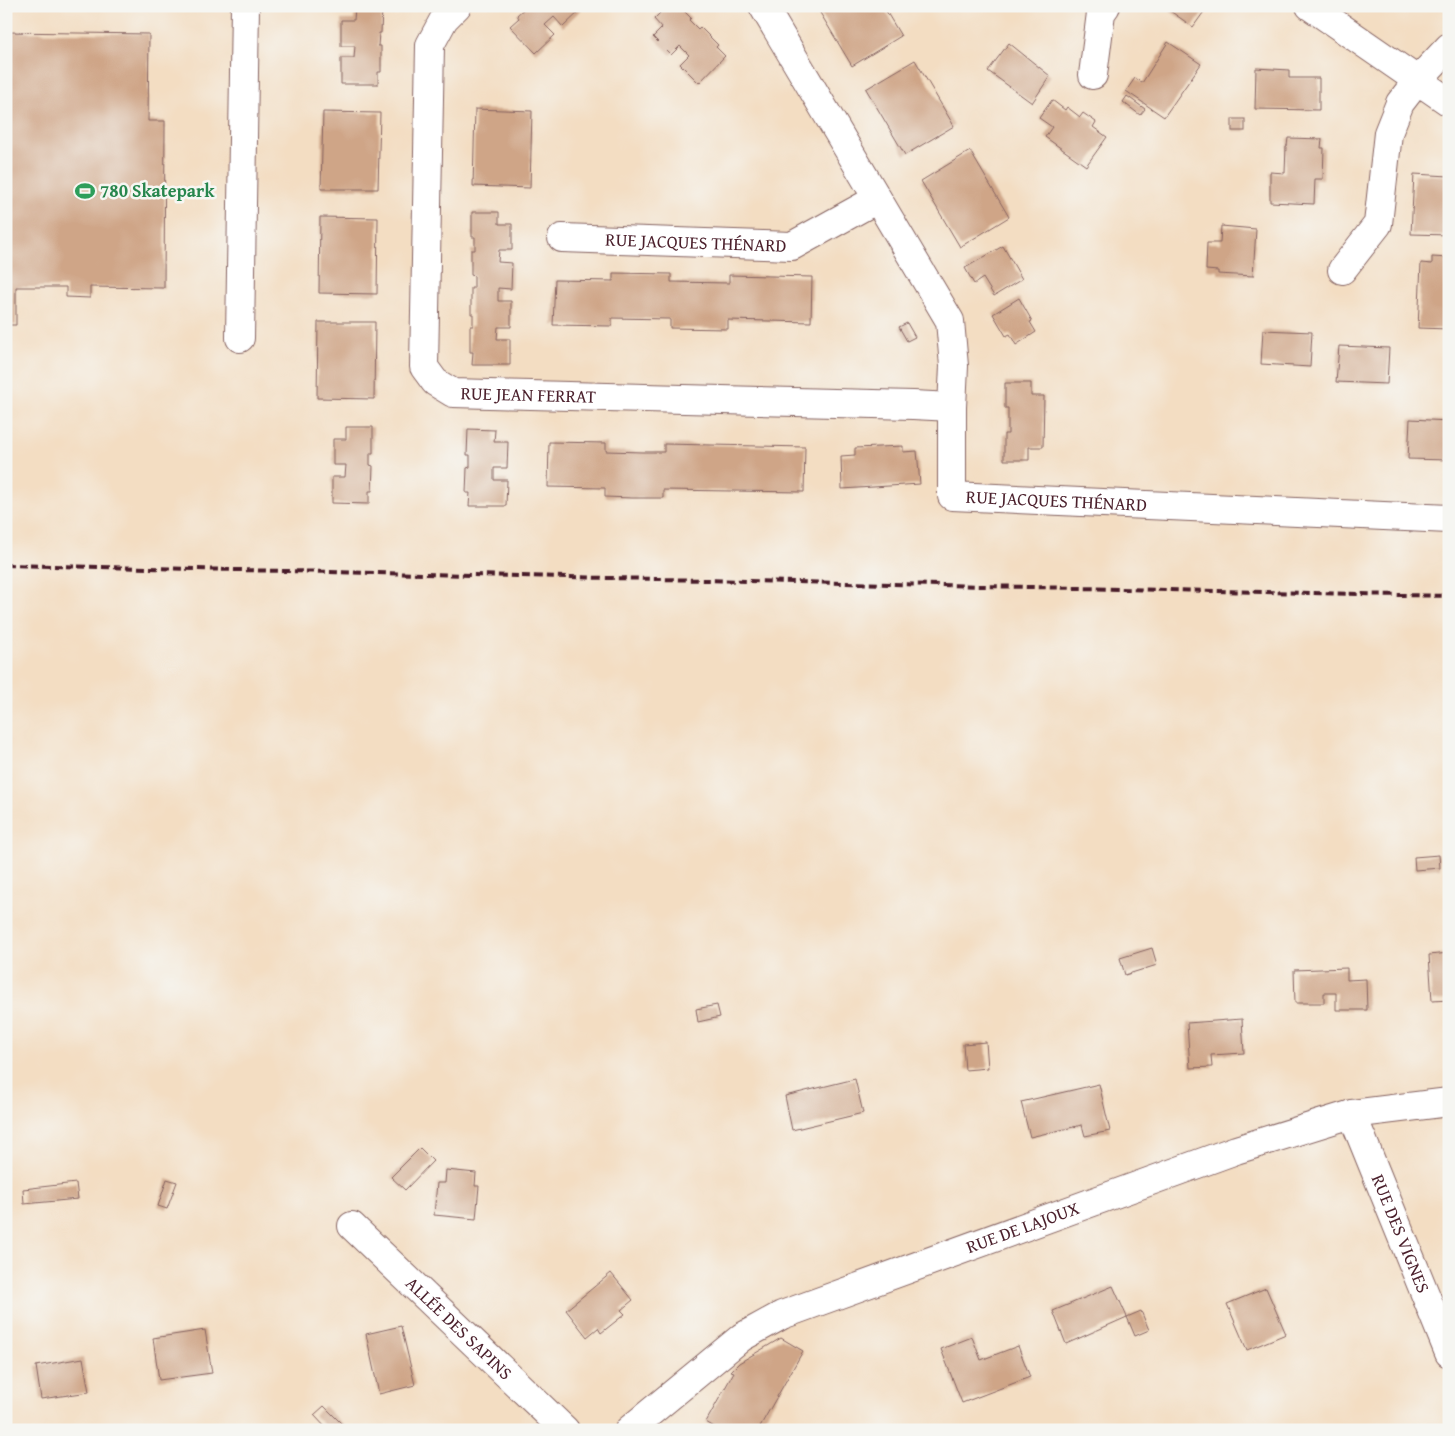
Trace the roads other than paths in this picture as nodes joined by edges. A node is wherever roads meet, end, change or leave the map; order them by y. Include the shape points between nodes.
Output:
1 (245, 6) edge
2 (458, 6) edge
3 (764, 6) edge
4 (1106, 6) edge
5 (1310, 6) edge
6 (1449, 47) edge
7 (1093, 75) dead end
8 (1417, 81) junction
9 (1449, 102) edge
10 (877, 199) junction
11 (562, 238) dead end
12 (1342, 270) dead end
13 (240, 338) dead end
14 (952, 407) junction
15 (1449, 519) edge
16 (1449, 1102) edge
17 (1352, 1114) junction
18 (352, 1226) dead end
19 (1449, 1353) edge
20 (565, 1430) edge
21 (629, 1430) edge

1 - 13 street
2 - 14 street, RUE JEAN FERRAT via 444,19 430,45 424,366 435,382 453,393
3 - 10 street, RUE JACQUES THÉNARD
4 - 7 street via 1100,13
5 - 8 street
6 - 8 street
8 - 9 street
8 - 12 street via 1400,103 1388,133 1378,224
10 - 11 street, RUE JACQUES THÉNARD via 792,246
10 - 14 street, RUE JACQUES THÉNARD via 950,321 954,366
14 - 15 street, RUE JACQUES THÉNARD via 952,496
16 - 17 street, RUE DE LAJOUX
17 - 19 street, RUE DES VIGNES
17 - 21 street, RUE DE LAJOUX via 1236,1150 782,1315 742,1337
18 - 20 street, ALLÉE DES SAPINS

